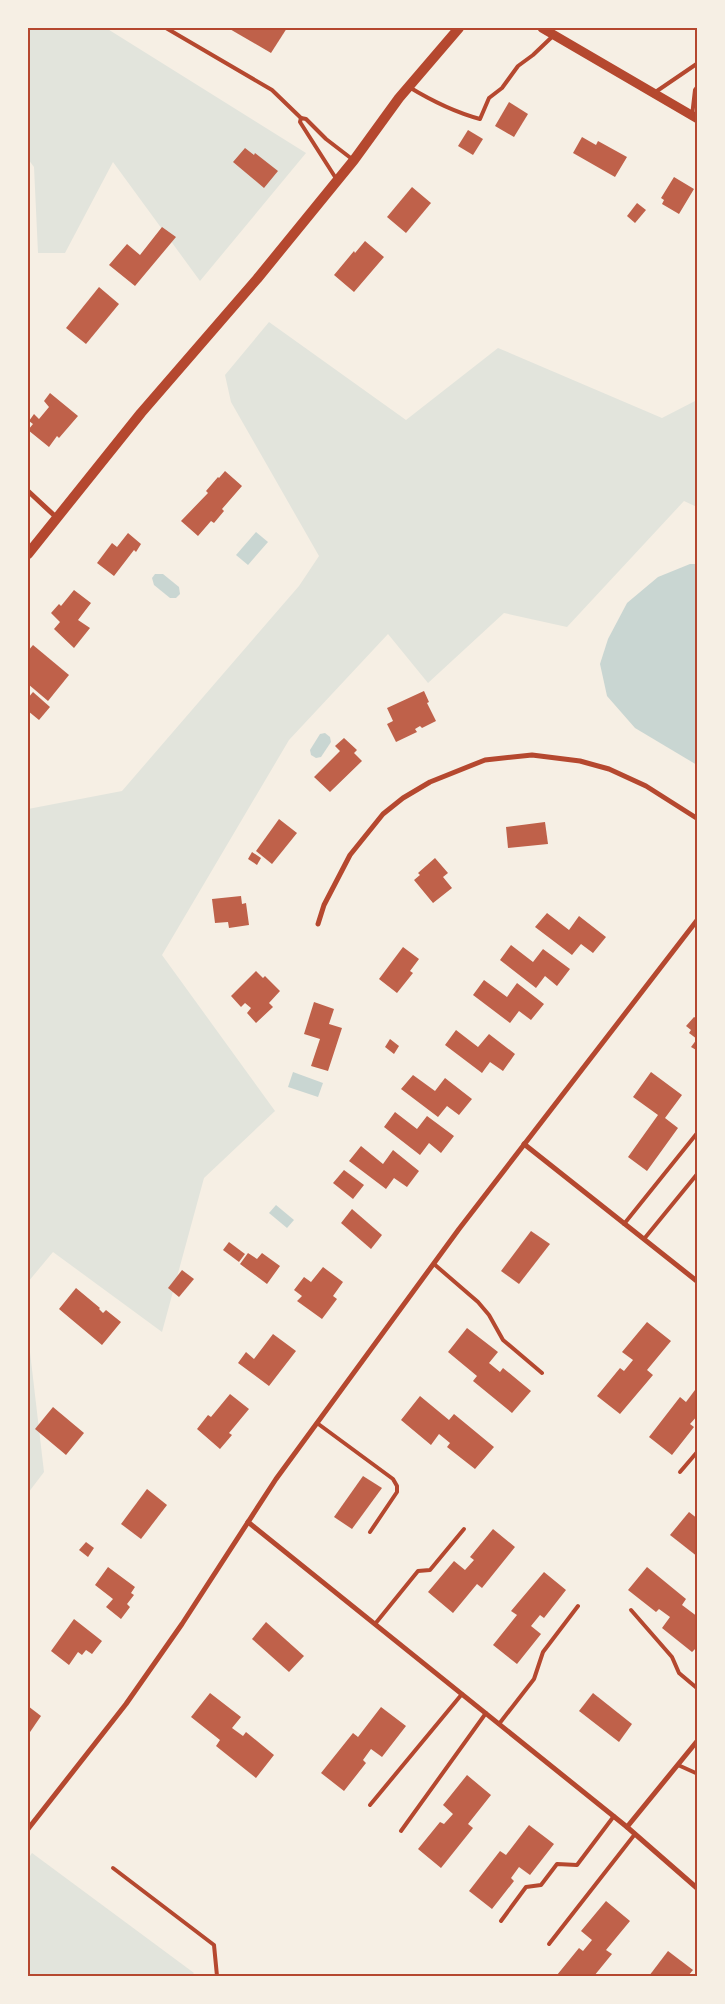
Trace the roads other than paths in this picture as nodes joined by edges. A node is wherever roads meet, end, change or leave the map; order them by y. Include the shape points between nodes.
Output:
1 (166, 28) edge
2 (459, 28) edge
3 (542, 28) edge
4 (554, 34) junction
5 (698, 63) edge
6 (698, 86) edge
7 (409, 87) junction
8 (654, 93) junction
9 (695, 117) edge
10 (301, 118) junction
11 (354, 160) junction
12 (338, 180) junction
13 (28, 491) edge
14 (57, 518) junction
15 (28, 554) edge
16 (698, 818) edge
17 (698, 919) edge
18 (318, 924) dead end
19 (698, 1132) edge
20 (524, 1144) junction
21 (698, 1173) edge
22 (624, 1224) junction
23 (644, 1239) junction
24 (434, 1264) junction
25 (698, 1282) edge
26 (542, 1373) dead end
27 (317, 1423) junction
28 (698, 1451) edge
29 (680, 1472) dead end
30 (248, 1522) junction
31 (464, 1529) dead end
32 (370, 1532) dead end
33 (578, 1606) dead end
34 (631, 1610) dead end
35 (375, 1624) junction
36 (698, 1689) edge
37 (462, 1694) junction
38 (486, 1713) junction
39 (499, 1724) junction
40 (698, 1740) edge
41 (678, 1764) junction
42 (698, 1774) edge
43 (370, 1805) dead end
44 (614, 1816) junction
45 (628, 1827) junction
46 (28, 1829) edge
47 (401, 1831) dead end
48 (635, 1834) junction
49 (113, 1868) dead end
50 (698, 1889) edge
51 (501, 1921) dead end
52 (549, 1944) dead end
53 (217, 1976) edge

1 - 10 lane via 272,90
2 - 7 main road
3 - 4 street
4 - 7 lane via 489,98 480,118 461,114
4 - 8 street
5 - 8 lane
6 - 9 lane via 695,90
7 - 11 main road
8 - 9 street
10 - 11 lane
10 - 12 lane via 300,122
11 - 12 main road
12 - 14 main road via 232,310 141,413
13 - 14 street
14 - 15 main road
16 - 18 street via 646,786 610,769 580,761 532,755 484,760 430,782 383,814 350,854
17 - 20 street
19 - 22 lane
20 - 22 street
20 - 24 street
21 - 23 lane
22 - 23 street
23 - 25 street
24 - 26 lane via 478,1302 503,1340
24 - 27 street
27 - 30 street
27 - 32 lane via 397,1486 397,1492
28 - 29 lane
30 - 35 street
30 - 46 street via 126,1704
31 - 35 lane via 430,1570 418,1571
33 - 39 lane via 543,1652 534,1679
34 - 36 lane via 672,1657 679,1673
35 - 37 street
37 - 38 street
37 - 43 lane
38 - 39 street
38 - 47 lane
39 - 44 street
40 - 41 street
41 - 42 lane
41 - 45 street
44 - 45 street
44 - 51 lane via 576,1865 557,1864 540,1885 526,1887
45 - 48 street
48 - 50 street
48 - 52 lane
49 - 53 lane via 214,1945

